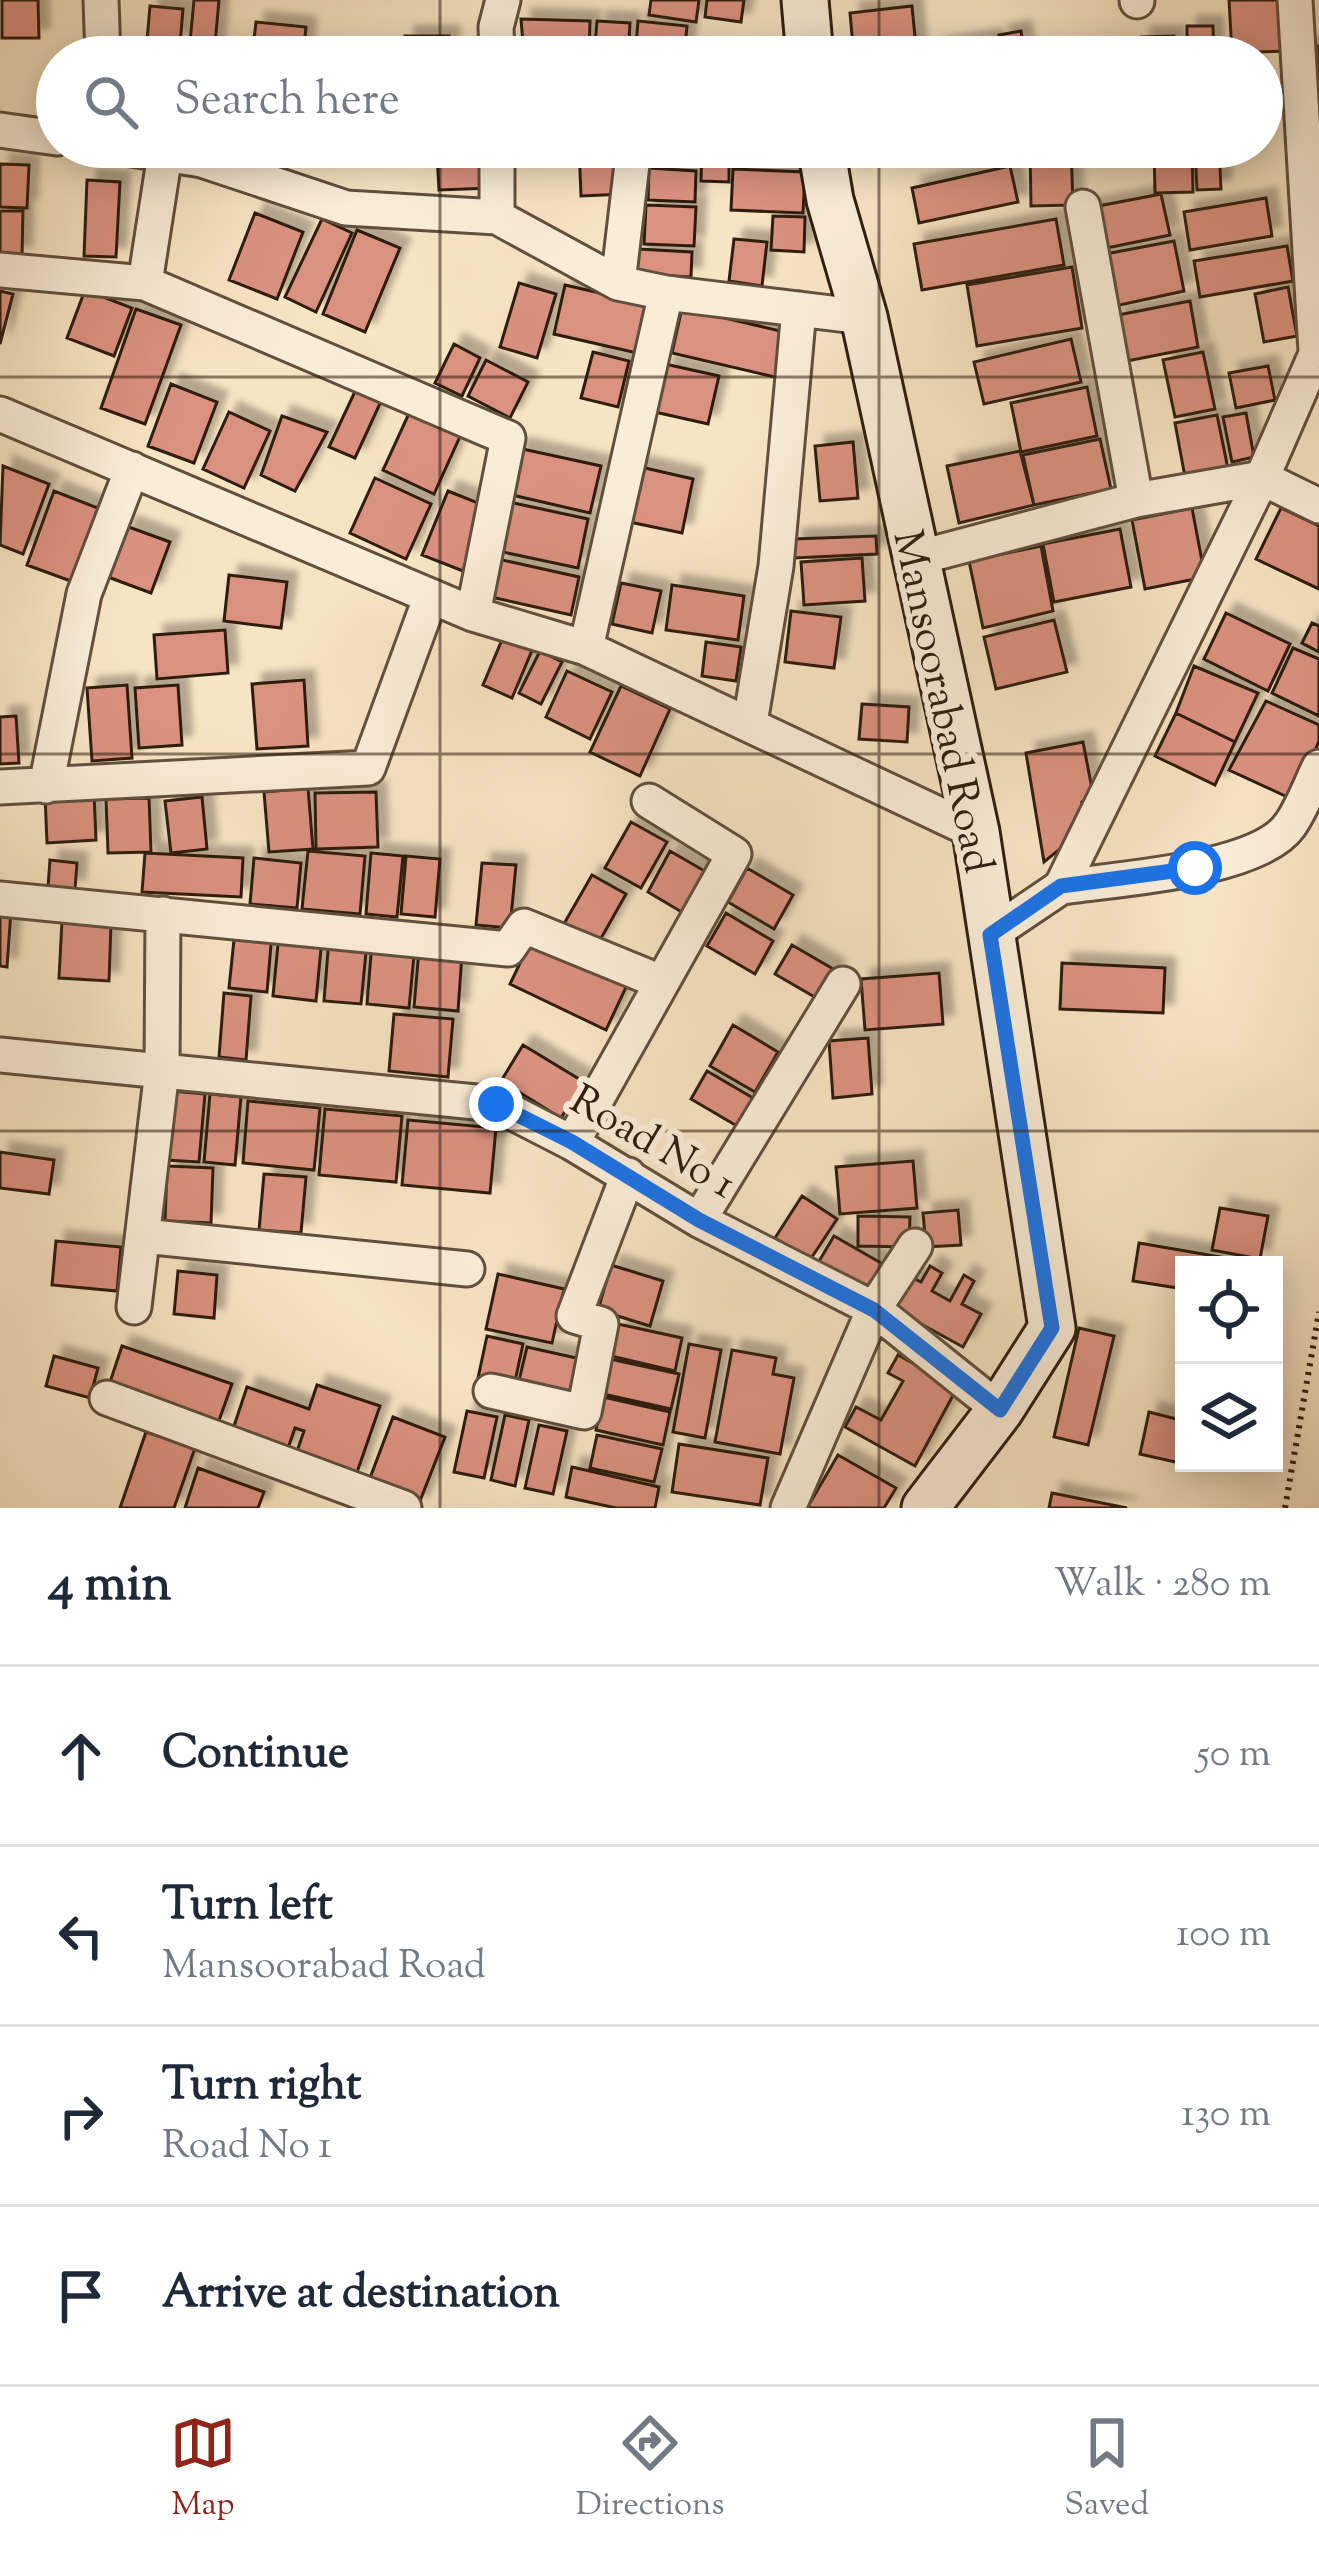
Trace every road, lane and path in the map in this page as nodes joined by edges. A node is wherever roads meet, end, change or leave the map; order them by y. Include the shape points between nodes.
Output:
1 (101, 0) edge
2 (503, 0) edge
3 (805, 0) edge
4 (1294, 0) edge
5 (102, 36) edge
6 (496, 36) edge
7 (808, 36) edge
8 (0, 130) edge
9 (36, 135) edge
10 (163, 168) edge
11 (241, 168) edge
12 (497, 168) edge
13 (632, 168) edge
14 (825, 168) edge
15 (1083, 206) dead end
16 (497, 217) junction
17 (0, 270) edge
18 (145, 283) junction
19 (618, 283) junction
20 (666, 293) junction
21 (799, 309) junction
22 (864, 317) junction
23 (1318, 349) edge
24 (0, 414) edge
25 (131, 469) junction
26 (1262, 478) junction
27 (1136, 500) junction
28 (1319, 506) edge
29 (917, 558) junction
30 (431, 596) junction
31 (473, 614) junction
32 (586, 648) junction
33 (750, 723) junction
34 (1319, 767) edge
35 (46, 786) junction
36 (0, 787) edge
37 (649, 801) dead end
38 (976, 832) junction
39 (1061, 886) junction
40 (0, 899) edge
41 (163, 914) junction
42 (990, 935) junction
43 (661, 982) junction
44 (843, 983) dead end
45 (0, 1055) edge
46 (161, 1070) junction
47 (572, 1142) junction
48 (628, 1175) junction
49 (699, 1220) junction
50 (143, 1236) junction
51 (915, 1246) dead end
52 (467, 1269) dead end
53 (134, 1307) dead end
54 (874, 1310) junction
55 (1319, 1312) edge
56 (491, 1391) dead end
57 (107, 1398) dead end
58 (1000, 1410) junction
59 (404, 1508) edge
60 (788, 1508) edge
61 (925, 1508) edge
62 (1285, 1508) edge

1 - 5 street
2 - 6 street
3 - 7 street
4 - 23 street
8 - 9 street
10 - 18 street
11 - 16 street via 346,208
12 - 16 street
13 - 19 street
14 - 22 street, Mansoorabad Road
15 - 27 street
16 - 19 street
17 - 18 street
18 - 31 street via 508,437
19 - 20 street
20 - 21 street
20 - 32 street
21 - 22 street
21 - 33 street via 776,566
22 - 29 street, Mansoorabad Road
23 - 26 street
24 - 25 street
25 - 30 street
25 - 35 street via 84,594
26 - 27 street
26 - 28 street
26 - 39 street
27 - 29 street
29 - 38 street, Mansoorabad Road
30 - 31 street
30 - 35 street via 368,768
31 - 32 street
32 - 33 street
33 - 38 street
34 - 39 street via 1288,829 1249,855
35 - 36 street
37 - 43 street via 734,854
38 - 42 street, Mansoorabad Road
39 - 42 street
40 - 41 street
41 - 43 street via 508,949 524,926
41 - 46 street
42 - 58 street, Mansoorabad Road via 1052,1328
43 - 47 street
44 - 49 street
45 - 46 street, Road No 1
46 - 47 street, Road No 1 via 496,1104
46 - 50 street
47 - 48 street, Road No 1
48 - 49 street, Road No 1
48 - 56 street via 574,1316 602,1324 584,1412
49 - 54 street, Road No 1
50 - 52 street
50 - 53 street
51 - 54 street
54 - 58 street, Road No 1
54 - 60 street
55 - 62 path
57 - 59 street
58 - 61 street, Mansoorabad Road

